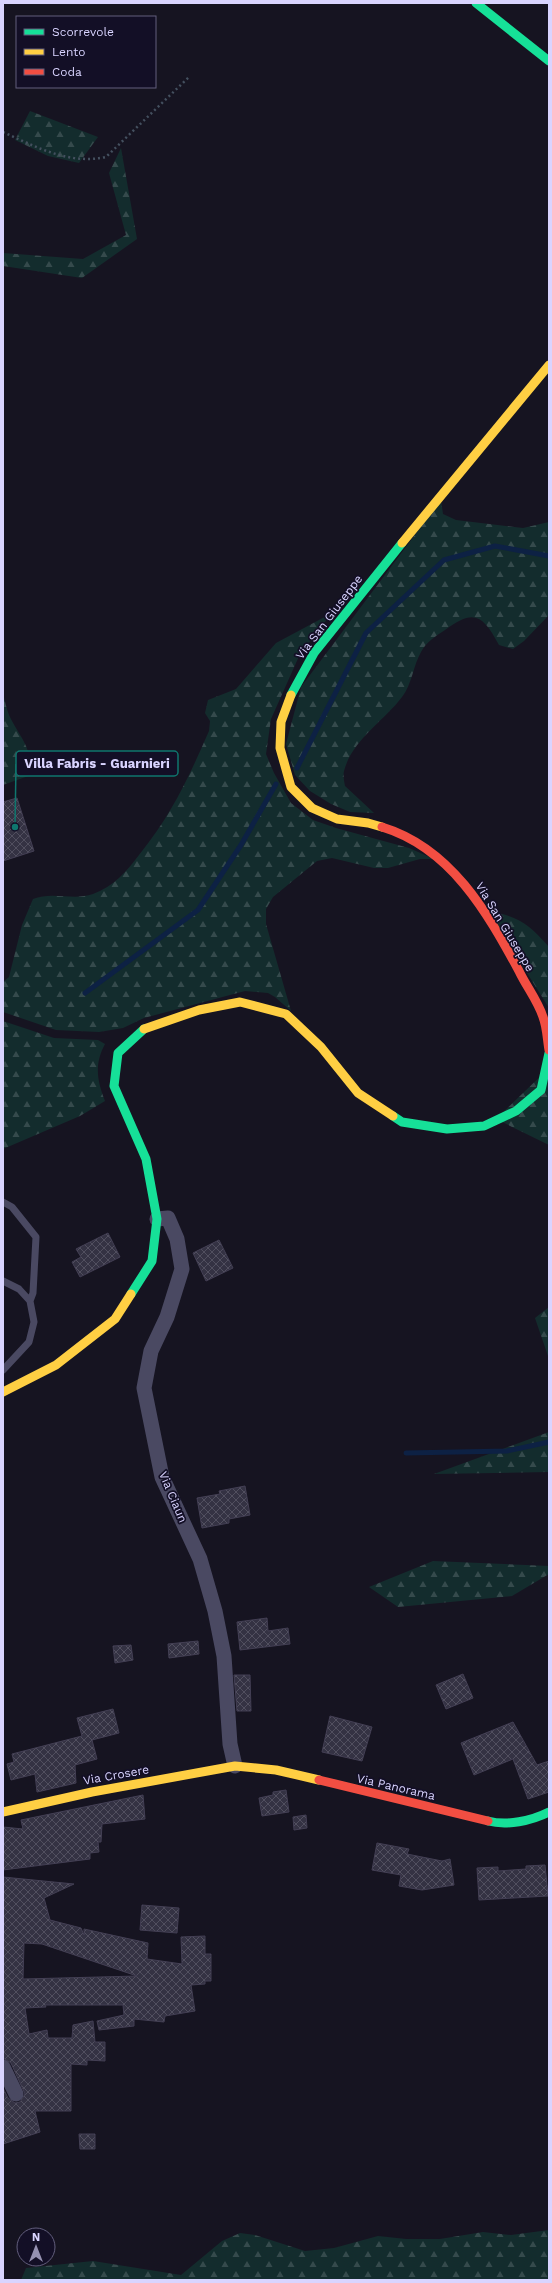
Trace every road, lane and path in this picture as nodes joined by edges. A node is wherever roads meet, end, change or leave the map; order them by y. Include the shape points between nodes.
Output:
1 (476, 3) edge
2 (549, 61) edge
3 (189, 77) dead end
4 (3, 132) edge
5 (549, 364) edge
6 (549, 1050) edge
7 (549, 1053) edge
8 (3, 1202) edge
9 (157, 1219) junction
10 (3, 1281) edge
11 (30, 1301) junction
12 (3, 1370) edge
13 (3, 1392) edge
14 (235, 1766) junction
15 (3, 1812) edge
16 (549, 1812) edge
17 (3, 2067) edge
18 (16, 2094) dead end

1 - 2 main road
3 - 4 path via 106,157 96,159 52,155
5 - 6 main road, Via San Giuseppe via 314,653 294,687 281,722 280,748 291,787 312,808 337,819 368,823 391,830 416,843 444,862 472,892 509,953 543,1017
7 - 9 main road via 541,1090 516,1111 484,1126 447,1129 402,1122 358,1093 321,1047 286,1014 240,1002 199,1010 147,1027 118,1053 114,1086 146,1159
8 - 11 lane via 12,1207 36,1237 33,1293
9 - 13 main road via 152,1261 115,1319 56,1366
9 - 14 street, Via Ciaun via 168,1218 178,1239 182,1269 168,1317 151,1351 144,1388 162,1477 200,1559 215,1611 224,1656 230,1744
10 - 11 lane via 19,1288
11 - 12 lane via 34,1322 29,1342
14 - 15 main road, Via Crosere via 92,1792
14 - 16 main road, Via Panorama via 276,1770 499,1824 537,1818
17 - 18 street

